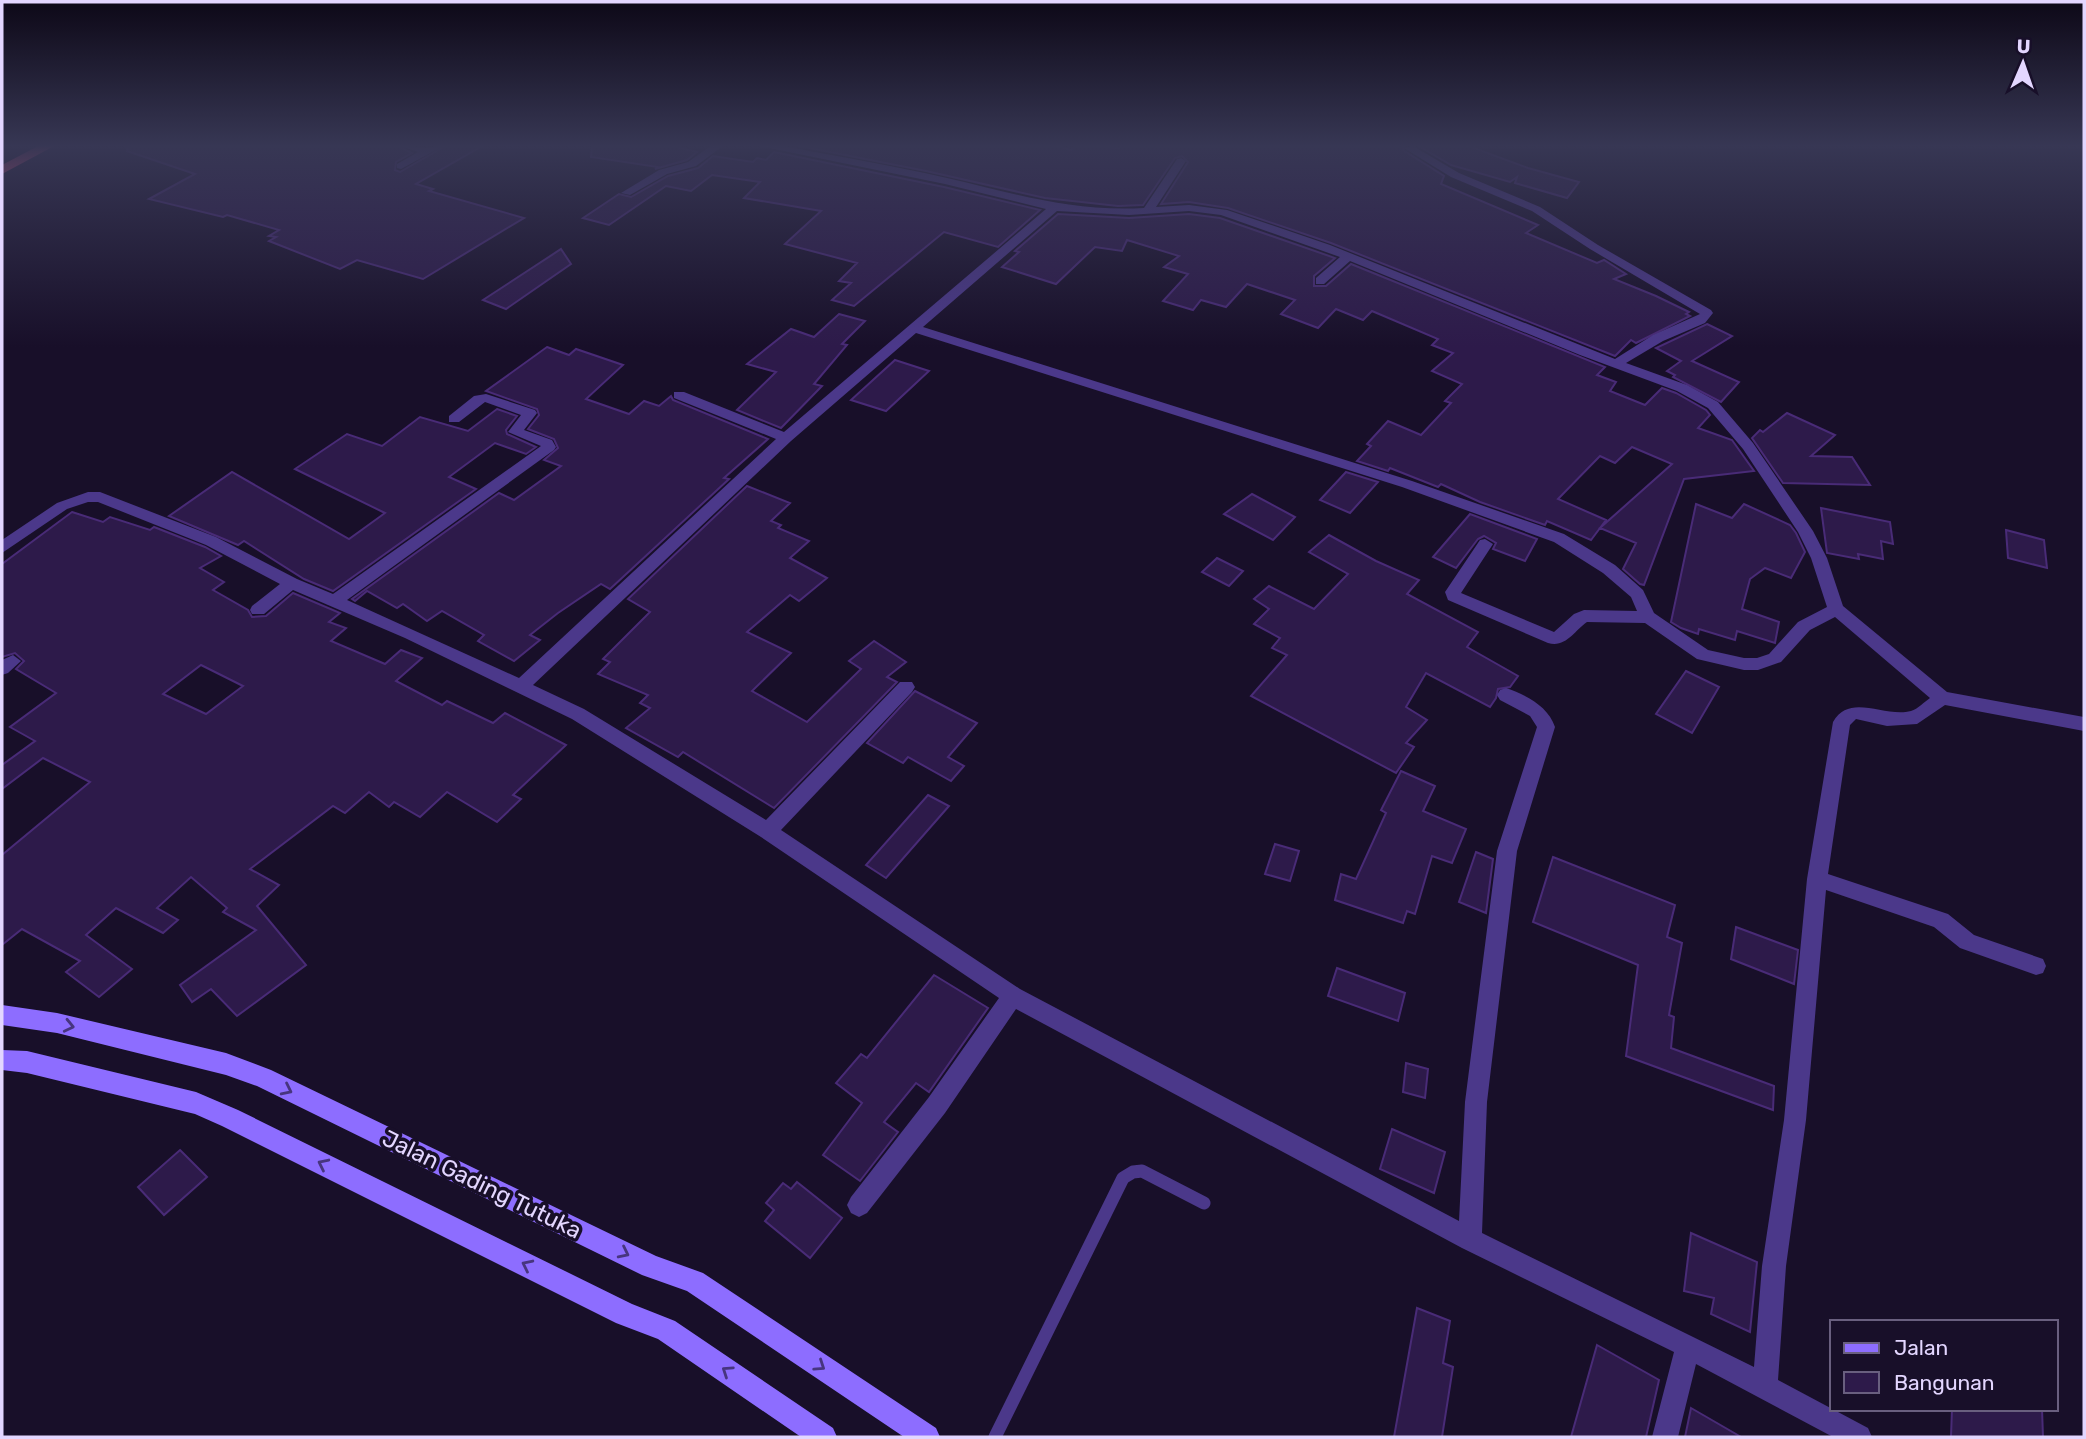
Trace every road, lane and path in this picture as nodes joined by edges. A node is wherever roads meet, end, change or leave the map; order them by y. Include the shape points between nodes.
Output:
1 (1049, 212) edge
2 (1223, 212) edge
3 (1541, 212) edge
4 (1347, 257) junction
5 (1320, 281) dead end
6 (912, 328) junction
7 (1617, 363) junction
8 (679, 394) dead end
9 (454, 419) dead end
10 (786, 438) junction
11 (1485, 544) dead end
12 (2, 548) edge
13 (291, 583) junction
14 (334, 602) junction
15 (1836, 609) junction
16 (258, 610) dead end
17 (1648, 617) junction
18 (520, 687) junction
19 (906, 687) dead end
20 (1507, 695) dead end
21 (1942, 698) junction
22 (2084, 724) edge
23 (768, 831) junction
24 (1817, 879) junction
25 (2036, 966) dead end
26 (1013, 996) junction
27 (2, 1016) edge
28 (2, 1060) edge
29 (1204, 1203) dead end
30 (859, 1205) dead end
31 (1471, 1240) junction
32 (1688, 1346) junction
33 (1765, 1385) junction
34 (824, 1437) edge
35 (927, 1437) edge
36 (995, 1437) edge
37 (1665, 1437) edge
38 (1859, 1437) edge

1 - 6 street
2 - 4 street
3 - 7 street via 1707,313
4 - 5 street
4 - 7 street
6 - 10 street
6 - 17 street via 1407,484 1559,538 1609,569 1637,594
7 - 15 street via 1682,388 1723,414 1805,531
8 - 10 street
9 - 14 street via 486,398 530,413 515,432 549,447
10 - 18 street
11 - 17 street via 1452,592 1460,601 1554,639 1563,637 1584,616
12 - 13 street via 62,507 94,496 211,541
13 - 14 street
13 - 16 street
14 - 18 street
15 - 17 street via 1804,626 1774,658 1758,664 1703,655
15 - 21 street
18 - 23 street via 578,713
19 - 23 street
20 - 31 street via 1538,713 1546,727 1507,851 1476,1102
21 - 22 street
21 - 24 street via 1917,717 1887,719 1853,712 1846,716 1836,749
23 - 26 street
24 - 25 street via 1941,920 1967,942
24 - 33 street
26 - 30 street
26 - 31 street
27 -> 35 main road, Jalan Gading Tutuka via 57,1023 226,1064 263,1078 651,1266 694,1282
34 -> 28 main road via 666,1330 625,1314 230,1118 196,1103
29 - 36 lane via 1142,1171 1123,1178
31 - 32 street
32 - 33 street
32 - 37 street
33 - 38 street

